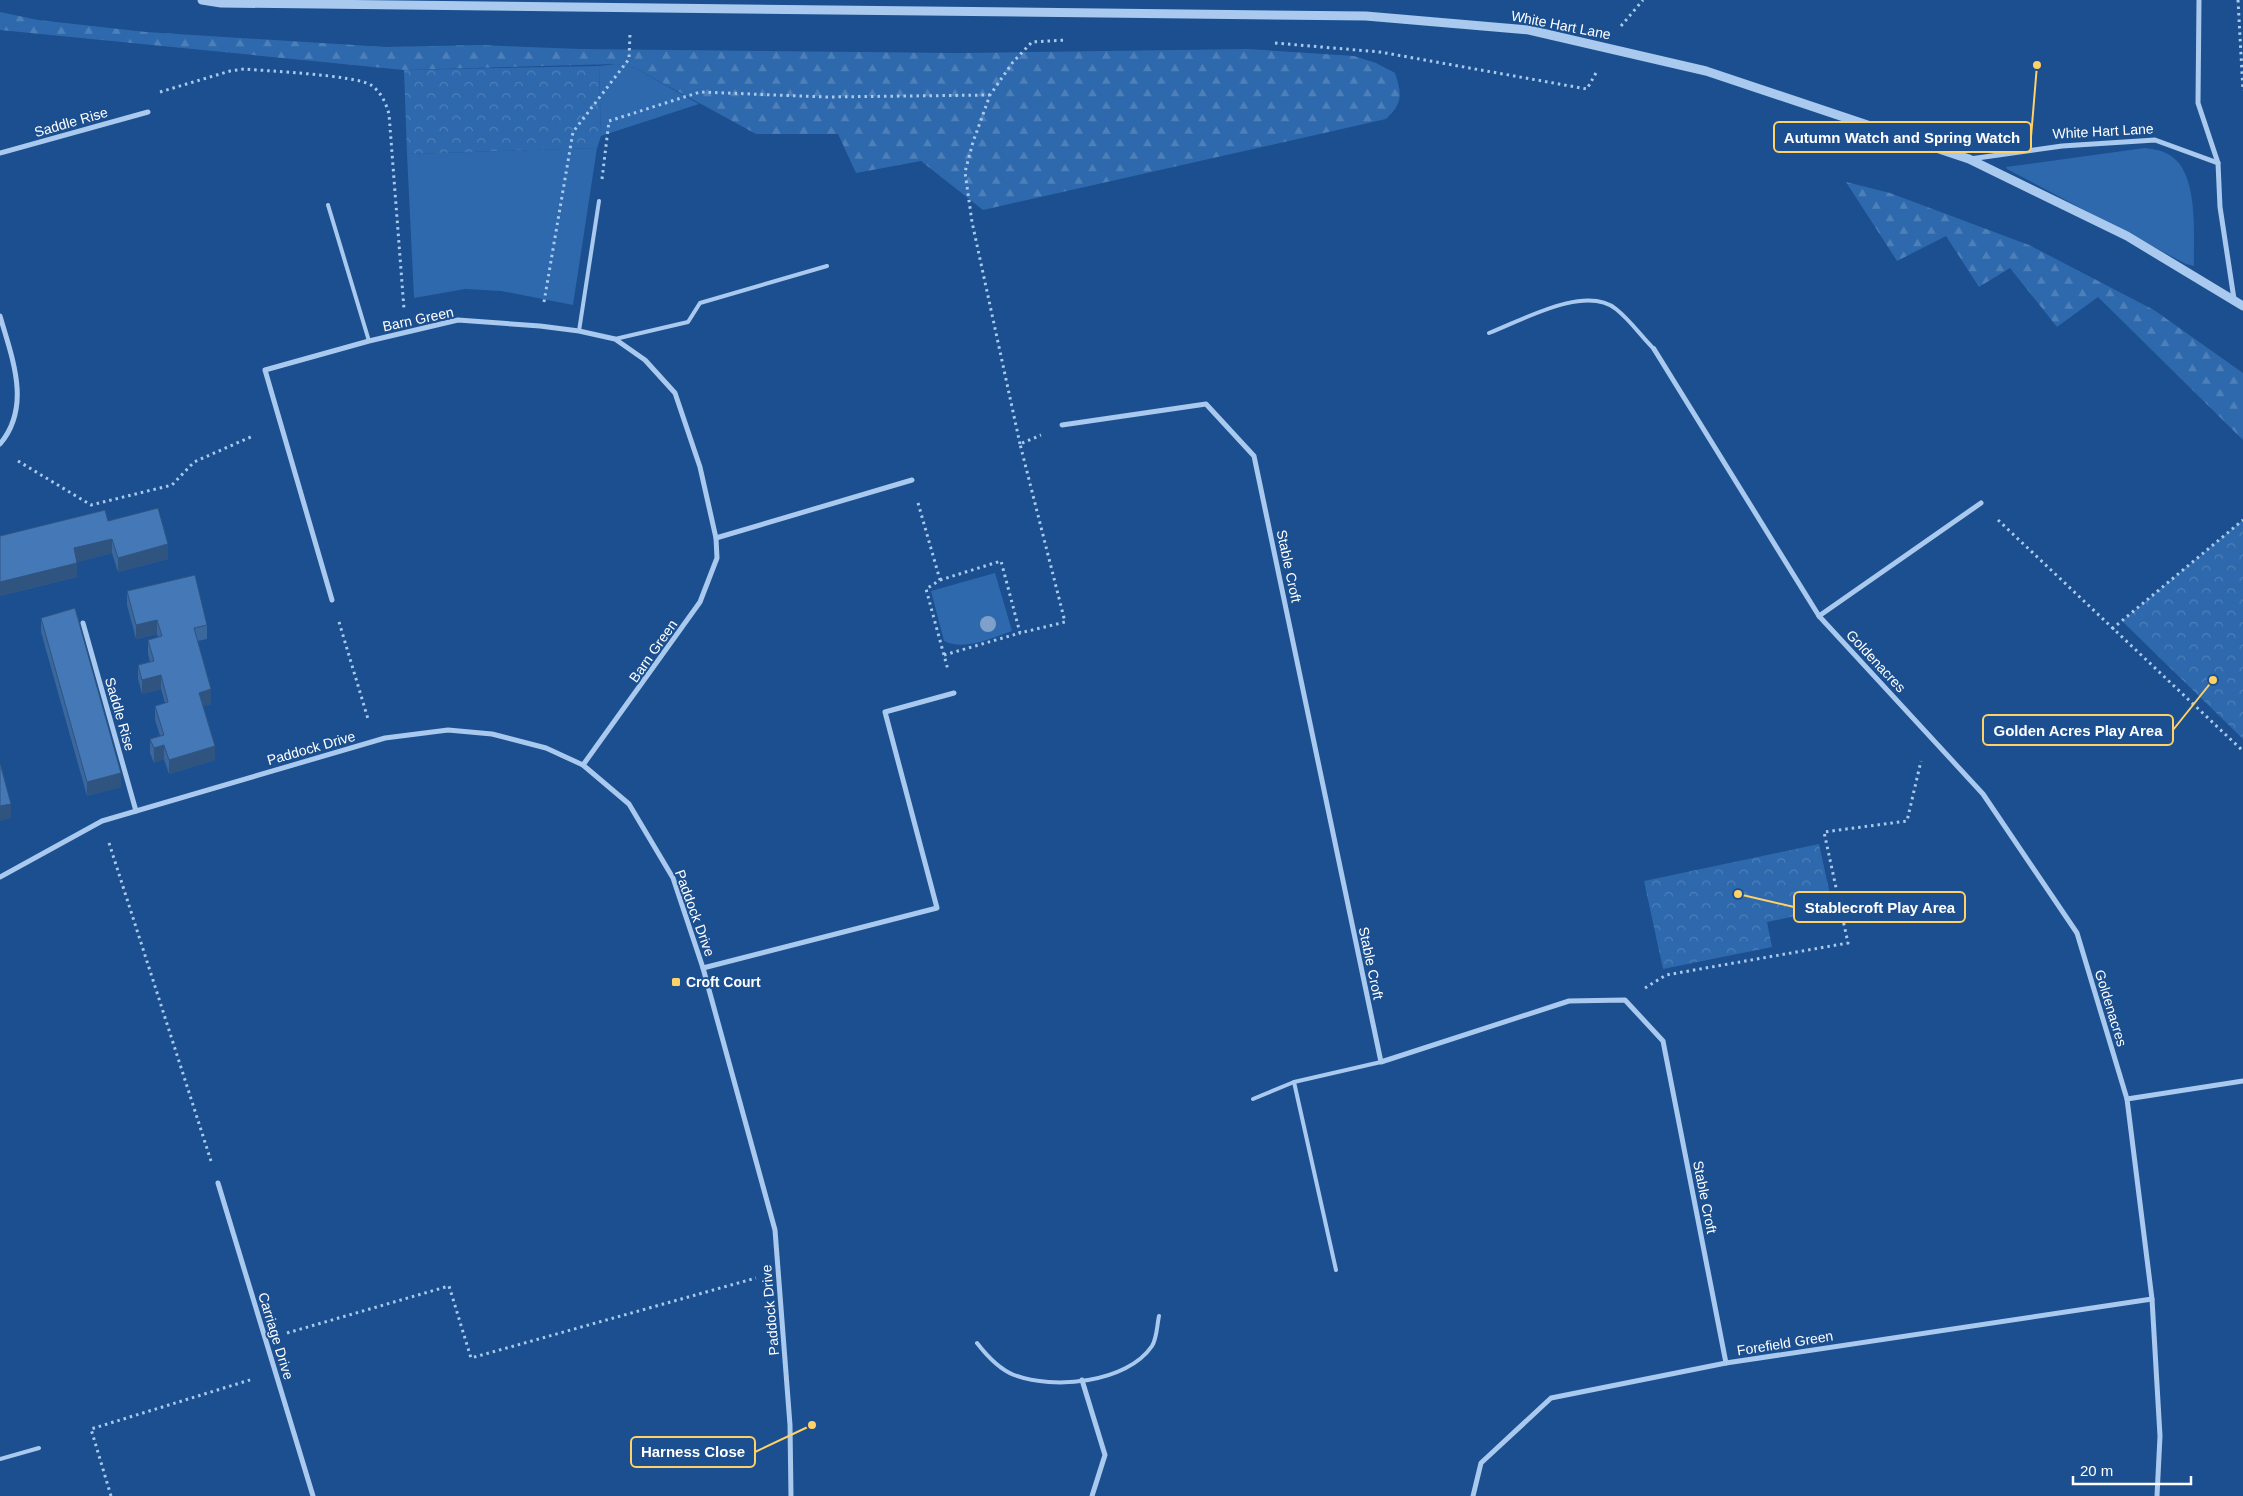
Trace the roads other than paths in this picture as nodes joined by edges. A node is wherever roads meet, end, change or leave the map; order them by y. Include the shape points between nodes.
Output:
1 (202, 0) edge
2 (2199, 0) edge
3 (148, 112) road end
4 (0, 154) edge
5 (1969, 159) junction
6 (2218, 163) junction
7 (599, 202) road end
8 (328, 205) dead end
9 (827, 266) dead end
10 (2234, 299) junction
11 (2243, 306) edge
12 (0, 316) edge
13 (578, 331) junction
14 (1489, 333) dead end
15 (615, 339) junction
16 (369, 341) junction
17 (1654, 348) joint
18 (1062, 425) road end
19 (0, 444) edge
20 (912, 480) road end
21 (1981, 503) road end
22 (716, 538) junction
23 (332, 600) road end
24 (1820, 616) junction
25 (83, 623) dead end
26 (954, 692) road end
27 (584, 765) junction
28 (136, 811) junction
29 (0, 877) edge
30 (703, 968) junction
31 (1381, 1062) junction
32 (2243, 1081) edge
33 (1294, 1082) junction
34 (1253, 1099) dead end
35 (2127, 1099) junction
36 (218, 1183) road end
37 (1336, 1270) dead end
38 (2152, 1299) junction
39 (1159, 1316) dead end
40 (977, 1343) dead end
41 (1726, 1363) junction
42 (1082, 1380) junction
43 (39, 1448) dead end
44 (0, 1459) edge
45 (313, 1496) edge
46 (791, 1496) edge
47 (1092, 1496) edge
48 (1473, 1496) edge
49 (2157, 1496) edge

1 - 5 street, White Hart Lane via 221,3 1366,16 1529,30 1706,71
2 - 6 street via 2198,103
3 - 4 street, Saddle Rise
5 - 6 street, White Hart Lane via 2062,146 2155,140
5 - 10 street, White Hart Lane via 2127,236
6 - 10 street via 2220,207
7 - 13 lane
8 - 16 lane
9 - 15 lane via 700,303 688,322
10 - 11 street, White Hart Lane
12 - 19 street via 17,376 18,402 9,432
13 - 15 street, Barn Green
13 - 16 street, Barn Green via 458,320
14 - 17 lane via 1567,302 1582,300 1616,308
15 - 22 street, Barn Green via 645,360 675,392 700,467
16 - 23 street, Barn Green via 265,370
17 - 24 street, Goldenacres
18 - 31 street, Stable Croft via 1206,404 1254,456
20 - 22 street
21 - 24 street
22 - 27 street, Barn Green via 717,558 700,602
24 - 35 street, Goldenacres via 1983,794 2077,934
25 - 28 street, Saddle Rise
26 - 30 street via 885,712 937,908
27 - 28 street, Paddock Drive via 546,748 492,734 448,730 386,738
27 - 30 street, Paddock Drive via 630,804 674,878
28 - 29 street, Paddock Drive via 102,821
30 - 46 street, Paddock Drive via 774,1230 790,1424
31 - 33 lane
31 - 41 street, Stable Croft via 1568,1001 1625,1000 1663,1041
32 - 35 street
33 - 34 lane
33 - 37 lane
35 - 38 street, Goldenacres
36 - 45 street, Carriage Drive
38 - 41 street, Forefield Green
38 - 49 street, Goldenacres via 2160,1436
39 - 42 lane via 1154,1344 1144,1356 1114,1373
40 - 42 lane via 989,1358 1012,1375 1056,1382
41 - 48 street, Forefield Green via 1551,1398 1481,1463
42 - 47 street via 1105,1455
43 - 44 lane

